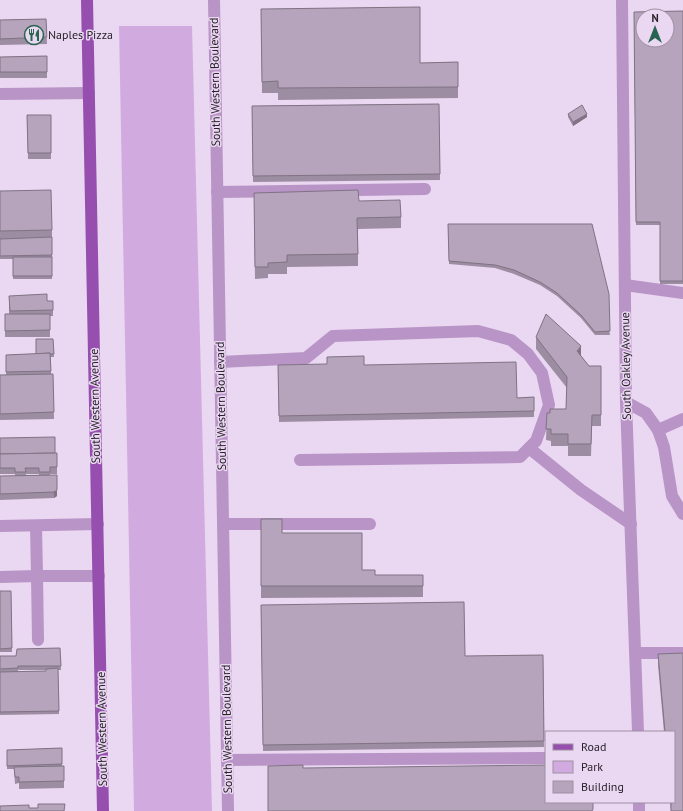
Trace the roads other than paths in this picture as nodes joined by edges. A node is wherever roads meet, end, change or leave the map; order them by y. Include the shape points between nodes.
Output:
1 (88, 0) edge
2 (214, 0) edge
3 (622, 0) edge
4 (89, 93) junction
5 (0, 94) edge
6 (425, 190) dead end
7 (217, 192) junction
8 (625, 285) junction
9 (683, 293) edge
10 (220, 362) junction
11 (626, 402) junction
12 (683, 419) edge
13 (658, 430) junction
14 (529, 448) junction
15 (300, 460) dead end
16 (683, 514) edge
17 (98, 524) junction
18 (223, 524) junction
19 (370, 524) dead end
20 (631, 524) junction
21 (0, 526) edge
22 (36, 526) junction
23 (37, 576) junction
24 (99, 576) junction
25 (0, 577) edge
26 (38, 640) dead end
27 (636, 653) junction
28 (683, 653) edge
29 (638, 731) edge
30 (545, 758) edge
31 (228, 760) junction
32 (103, 811) edge
33 (228, 811) edge

1 - 4 main road, South Western Avenue
2 - 7 street, South Western Boulevard
3 - 8 street, South Oakley Avenue
4 - 5 street
4 - 17 main road, South Western Avenue
6 - 7 street
7 - 10 street, South Western Boulevard
8 - 9 street
8 - 11 street, South Oakley Avenue
10 - 14 street via 306,358 333,336 478,331 505,338 528,354 542,373 549,405 536,441
10 - 18 street, South Western Boulevard
11 - 13 street via 646,413
11 - 20 street, South Oakley Avenue
12 - 13 street
13 - 16 street via 664,447 672,496
14 - 15 street via 520,457
14 - 20 street via 581,490
17 - 22 street
17 - 24 main road, South Western Avenue
18 - 19 street
18 - 31 street, South Western Boulevard
20 - 27 street, South Oakley Avenue
21 - 22 street
22 - 23 street
23 - 24 street
23 - 25 street
23 - 26 street
24 - 32 main road, South Western Avenue
27 - 28 street
27 - 29 street, South Oakley Avenue
30 - 31 street
31 - 33 street, South Western Boulevard

